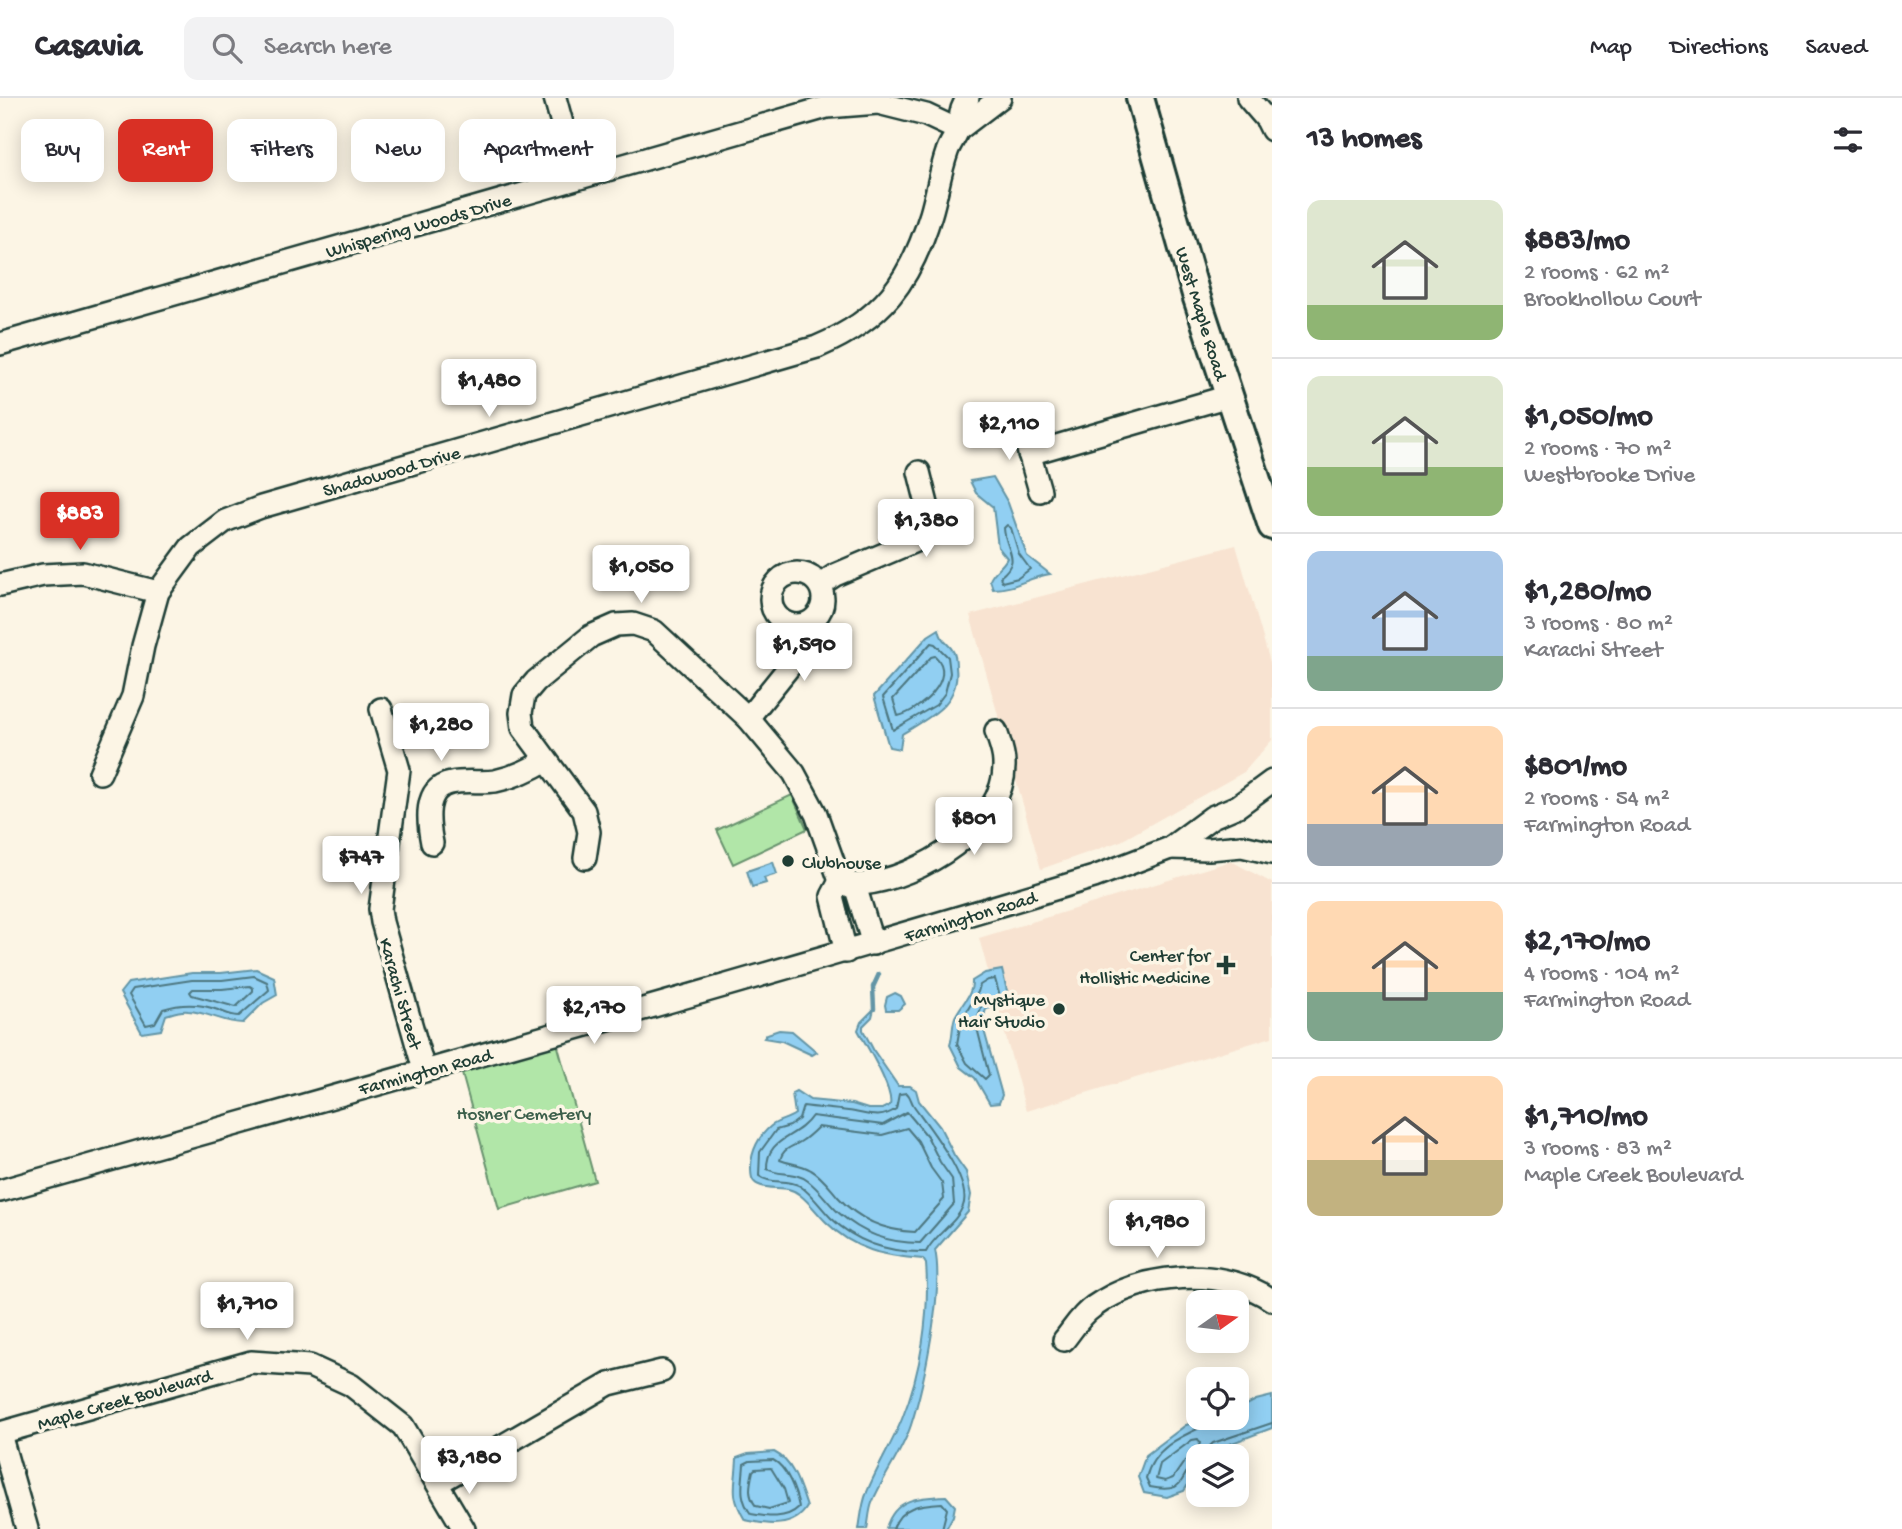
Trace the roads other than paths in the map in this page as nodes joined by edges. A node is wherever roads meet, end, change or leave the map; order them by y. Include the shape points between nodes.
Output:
1 (555, 98) edge
2 (968, 98) edge
3 (1000, 98) edge
4 (1140, 98) edge
5 (1248, 98) edge
6 (561, 119) edge
7 (958, 130) junction
8 (1272, 130) edge
9 (616, 167) edge
10 (563, 182) edge
11 (0, 344) edge
12 (1229, 396) junction
13 (1020, 421) dead end
14 (1029, 454) junction
15 (919, 472) dead end
16 (1040, 491) dead end
17 (1272, 526) edge
18 (0, 585) edge
19 (820, 585) junction
20 (158, 592) junction
21 (800, 625) junction
22 (382, 709) dead end
23 (748, 718) junction
24 (996, 731) dead end
25 (546, 760) junction
26 (100, 773) dead end
27 (1272, 781) edge
28 (432, 843) dead end
29 (1170, 848) junction
30 (1272, 853) edge
31 (585, 859) dead end
32 (840, 881) junction
33 (873, 944) junction
34 (846, 952) junction
35 (424, 1070) junction
36 (0, 1191) edge
37 (1272, 1300) edge
38 (1064, 1340) dead end
39 (662, 1371) dead end
40 (0, 1433) edge
41 (438, 1483) junction
42 (27, 1529) edge
43 (464, 1529) edge

1 - 6 street
2 - 7 street, Shadowood Drive via 961,107
3 - 7 street, Shadowood Drive
4 - 12 main road, West Maple Road
5 - 8 street
7 - 9 street, Whispering Woods Drive via 926,115 878,103 846,104
7 - 20 street, Shadowood Drive via 947,150 912,266 858,327 817,347 242,513 191,547
10 - 11 street, Whispering Woods Drive
12 - 14 street
12 - 17 main road, West Maple Road
13 - 14 street
14 - 16 street
15 - 19 street via 929,512 922,538
18 - 20 street via 43,575 83,573
19 - 21 street via 821,610 816,618
19 - 21 street via 798,572 782,578 772,592 778,616
20 - 26 street, Shadowood Drive via 133,696
21 - 23 street via 797,657
22 - 35 street, Karachi Street via 399,770 380,909
23 - 25 street via 654,631 633,624 616,625 591,636 524,695 523,727
23 - 32 street via 794,773 816,814
24 - 32 street via 1003,775 987,812 958,844 919,868 860,884
25 - 28 street via 512,777 449,783 439,790 428,811
25 - 31 street via 584,811 589,832
27 - 29 street, Farmington Road
29 - 30 street, Farmington Road via 1242,846
29 - 33 street, Farmington Road via 1094,877
32 - 33 street via 856,889
32 - 34 street via 832,896
33 - 34 street, Farmington Road
34 - 35 street, Farmington Road
35 - 36 street, Farmington Road
37 - 38 street via 1256,1289 1227,1280 1193,1276 1154,1282 1118,1292 1090,1309
39 - 41 street via 609,1384
40 - 41 street, Maple Creek Boulevard via 251,1362 310,1366 351,1385 403,1426
40 - 42 street
41 - 43 street, Maple Creek Boulevard

